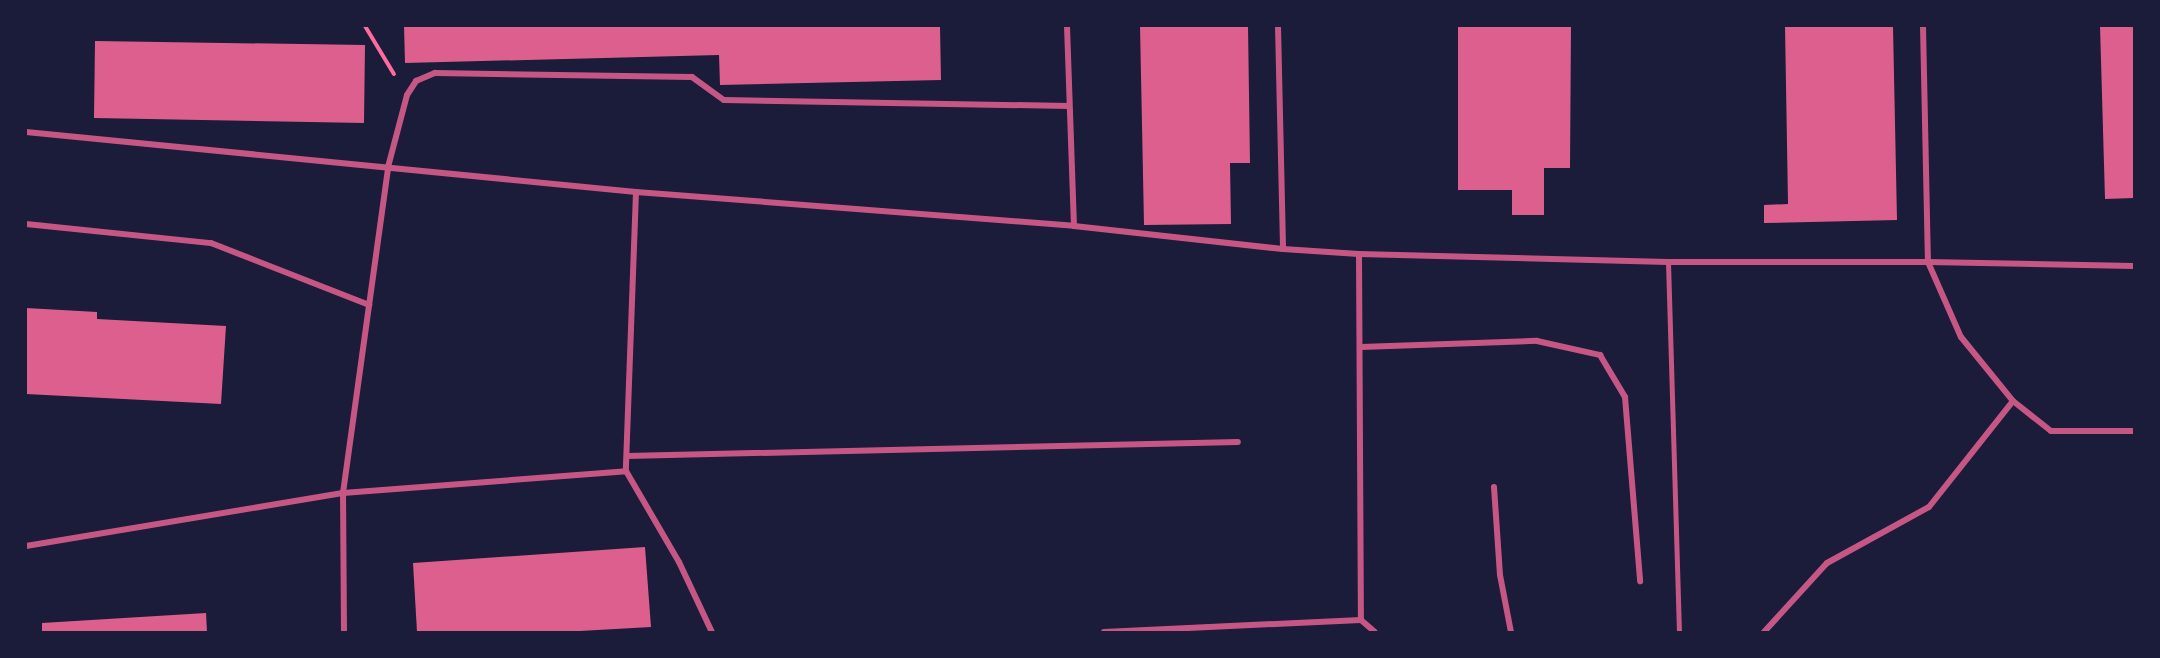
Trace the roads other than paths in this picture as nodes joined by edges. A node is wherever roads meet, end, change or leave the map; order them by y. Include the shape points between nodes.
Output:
1 (1067, 26) edge
2 (1278, 26) edge
3 (1923, 26) edge
4 (1069, 106) junction
5 (26, 132) edge
6 (388, 167) junction
7 (636, 192) junction
8 (26, 224) edge
9 (1074, 226) junction
10 (1283, 249) junction
11 (1359, 254) junction
12 (1668, 262) junction
13 (1928, 262) junction
14 (2134, 266) edge
15 (369, 305) junction
16 (1361, 347) junction
17 (2013, 401) junction
18 (2134, 431) edge
19 (1238, 442) dead end
20 (627, 456) junction
21 (626, 471) junction
22 (1494, 487) dead end
23 (343, 493) junction
24 (26, 546) edge
25 (1640, 581) dead end
26 (1361, 620) junction
27 (344, 633) edge
28 (712, 633) edge
29 (1104, 633) edge
30 (1375, 633) edge
31 (1511, 633) edge
32 (1679, 633) edge
33 (1764, 633) edge

1 - 4 street
2 - 10 street
3 - 13 street
4 - 6 street via 724,100 692,77 435,73 416,81 407,95
4 - 9 street
5 - 6 street
6 - 7 street
6 - 15 street
7 - 9 street
7 - 20 street
8 - 15 street via 211,243
9 - 10 street
10 - 11 street
11 - 12 street
11 - 16 street
12 - 13 street
12 - 32 street
13 - 14 street
13 - 17 street via 1961,337
15 - 23 street
16 - 25 street via 1537,341 1600,355 1625,397
16 - 26 street
17 - 18 street via 2051,431
17 - 33 street via 1929,507 1827,563
19 - 20 street
20 - 21 street
21 - 23 street
21 - 28 street via 679,562
22 - 31 street via 1500,575
23 - 24 street
23 - 27 street
26 - 29 street
26 - 30 street

